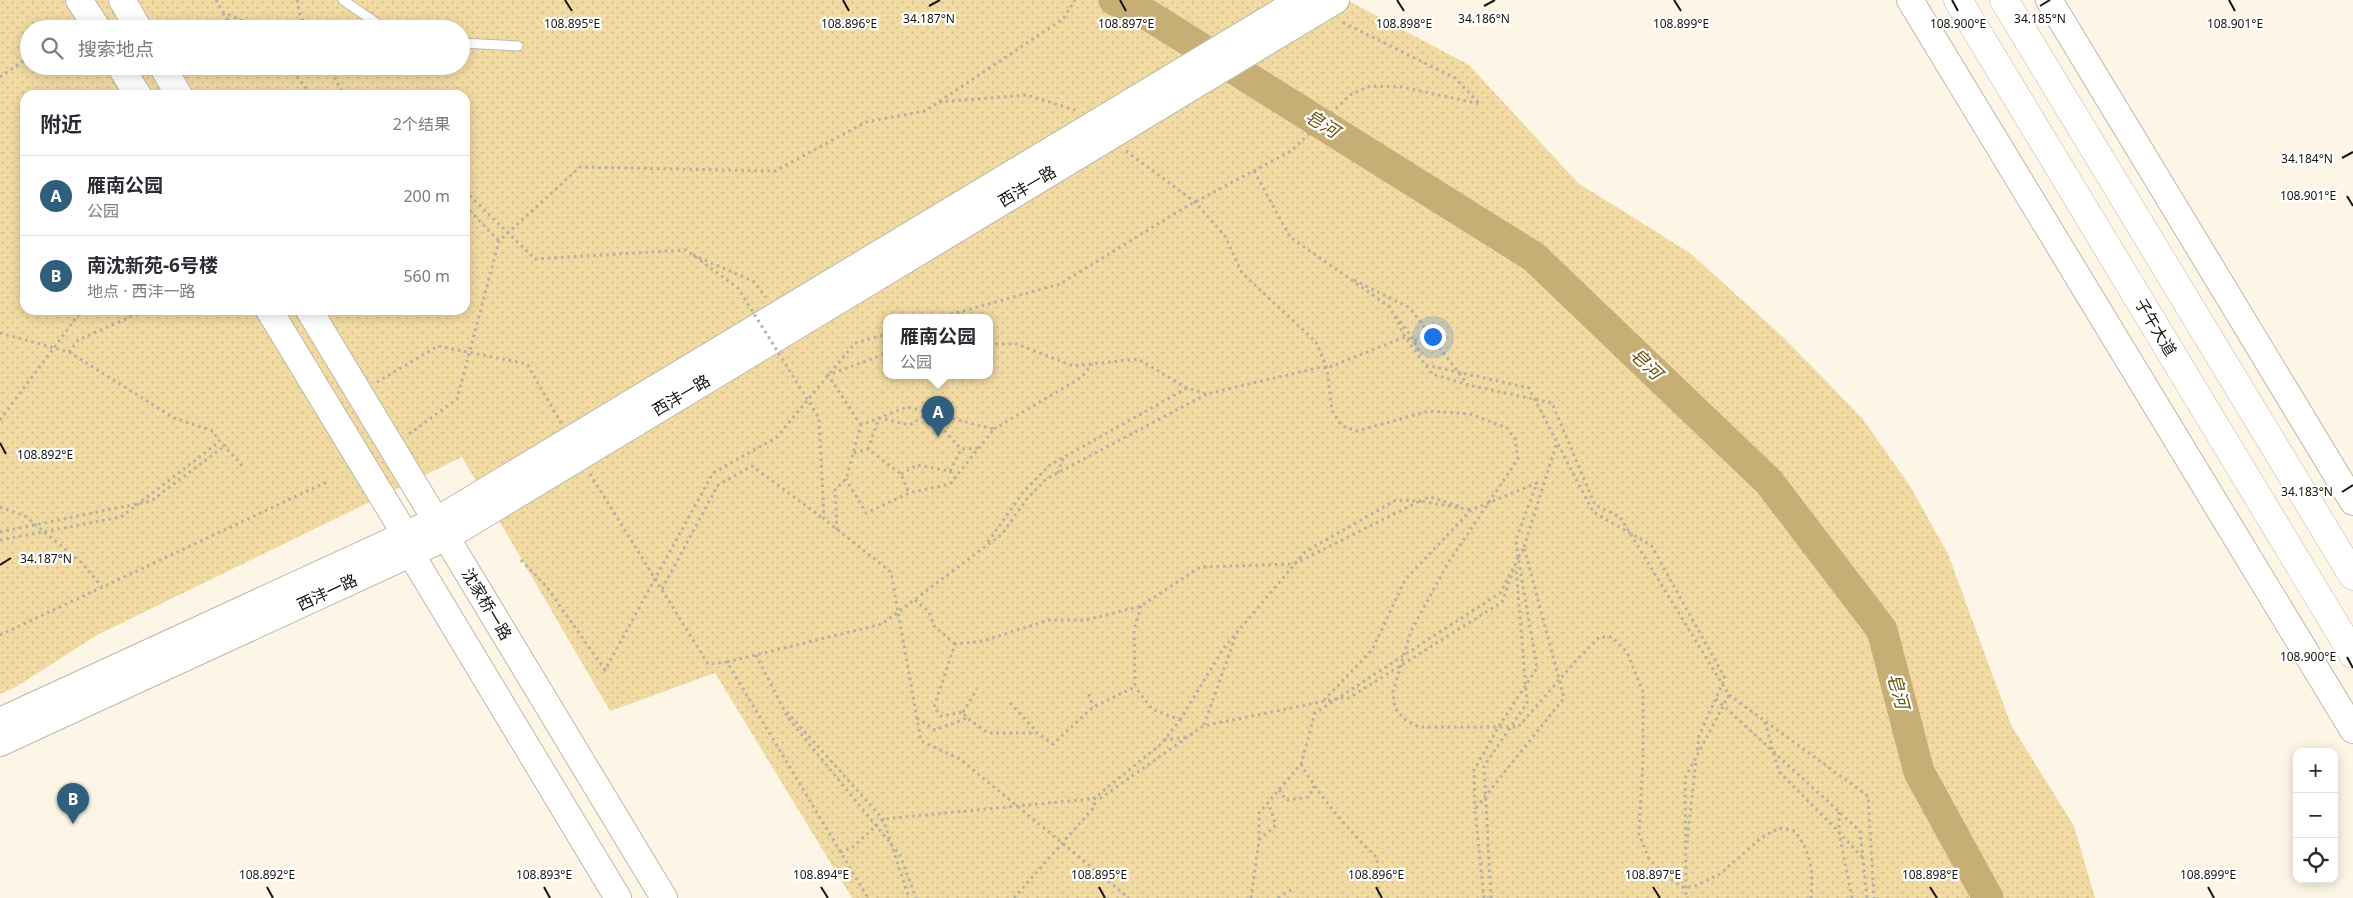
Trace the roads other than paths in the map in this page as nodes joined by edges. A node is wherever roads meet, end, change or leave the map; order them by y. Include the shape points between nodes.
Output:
1 (79, 0) edge
2 (343, 0) edge
3 (1910, 0) edge
4 (1958, 0) edge
5 (2004, 0) edge
6 (2049, 0) edge
7 (1310, 7) edge
8 (92, 20) edge
9 (372, 20) edge
10 (470, 43) edge
11 (518, 46) dead end
12 (126, 75) edge
13 (167, 75) edge
14 (135, 90) edge
15 (176, 90) edge
16 (1100, 130) junction
17 (272, 315) edge
18 (312, 315) edge
19 (575, 448) junction
20 (2353, 502) edge
21 (442, 529) junction
22 (408, 544) junction
23 (2353, 576) edge
24 (2353, 654) edge
25 (0, 721) edge
26 (2353, 730) edge
27 (0, 743) edge
28 (618, 898) edge
29 (664, 898) edge

1 - 8 main road
2 - 9 lane
3 - 26 main road
4 - 24 main road, 子午大道
5 - 23 main road
6 - 20 main road
7 - 16 main road, 西沣一路
10 - 11 lane
12 - 14 main road
13 - 15 main road
16 - 19 main road, 西沣一路
16 - 19 main road, 西沣一路 via 779,314
17 - 22 main road
18 - 21 main road, 沈家桥一路
19 - 21 main road, 西沣一路
21 - 22 main road, 西沣一路
21 - 29 main road, 沈家桥一路
22 - 25 main road, 西沣一路
22 - 27 main road, 西沣一路
22 - 28 main road

